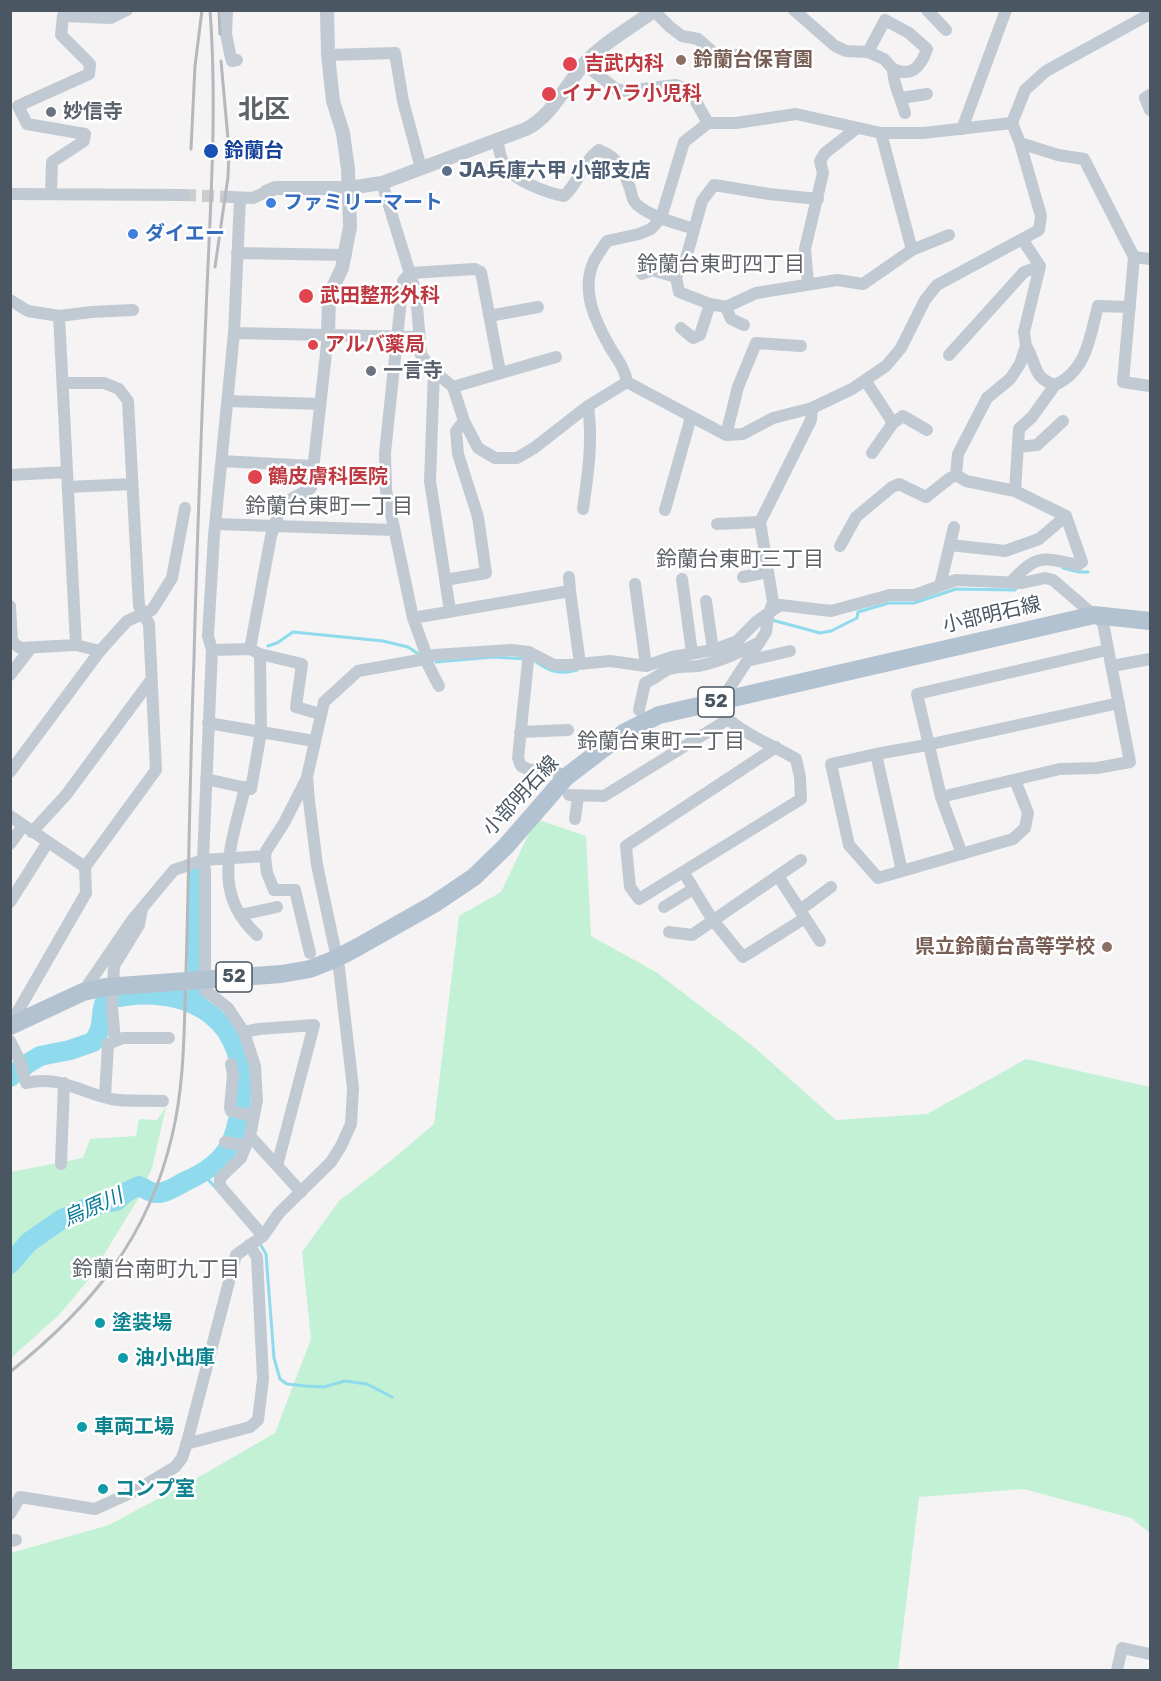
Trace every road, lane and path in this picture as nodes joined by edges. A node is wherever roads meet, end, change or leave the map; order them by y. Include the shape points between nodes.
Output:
1 (127, 10) edge
2 (226, 10) edge
3 (327, 10) edge
4 (794, 10) edge
5 (927, 10) edge
6 (1006, 10) edge
7 (655, 11) edge
8 (883, 15) edge
9 (1150, 17) edge
10 (946, 30) dead end
11 (868, 52) junction
12 (328, 56) junction
13 (748, 56) dead end
14 (237, 60) dead end
15 (584, 64) junction
16 (893, 69) junction
17 (927, 94) dead end
18 (1150, 95) edge
19 (901, 98) junction
20 (1150, 110) edge
21 (905, 113) dead end
22 (708, 123) junction
23 (1012, 123) junction
24 (857, 128) junction
25 (962, 129) junction
26 (881, 133) junction
27 (497, 140) junction
28 (1020, 143) junction
29 (421, 168) junction
30 (382, 183) junction
31 (349, 188) junction
32 (266, 192) joint
33 (10, 194) edge
34 (51, 194) junction
35 (184, 195) tunnel mouth
36 (818, 199) junction
37 (662, 218) junction
38 (694, 229) junction
39 (949, 235) dead end
40 (1022, 239) junction
41 (912, 250) junction
42 (237, 252) junction
43 (346, 255) junction
44 (1134, 257) junction
45 (1150, 259) edge
46 (1040, 266) junction
47 (410, 273) junction
48 (642, 274) dead end
49 (676, 277) junction
50 (808, 284) junction
51 (10, 300) edge
52 (710, 304) junction
53 (538, 307) dead end
54 (726, 307) junction
55 (1130, 307) junction
56 (132, 310) dead end
57 (59, 316) junction
58 (489, 316) junction
59 (744, 325) dead end
60 (681, 328) dead end
61 (234, 333) junction
62 (328, 335) junction
63 (398, 336) junction
64 (419, 337) junction
65 (801, 346) dead end
66 (1026, 346) junction
67 (949, 355) dead end
68 (556, 357) dead end
69 (434, 371) junction
70 (500, 372) junction
71 (865, 380) junction
72 (627, 382) junction
73 (63, 383) junction
74 (1055, 385) junction
75 (1150, 386) edge
76 (453, 387) junction
77 (228, 401) junction
78 (320, 404) junction
79 (588, 406) junction
80 (812, 408) junction
81 (691, 417) junction
82 (464, 421) junction
83 (1063, 421) dead end
84 (893, 423) junction
85 (927, 430) dead end
86 (726, 435) junction
87 (1018, 447) junction
88 (873, 453) dead end
89 (222, 461) junction
90 (313, 466) junction
91 (67, 472) junction
92 (10, 475) edge
93 (956, 475) junction
94 (132, 484) junction
95 (68, 487) junction
96 (1015, 491) junction
97 (185, 508) dead end
98 (583, 509) dead end
99 (665, 510) dead end
100 (1066, 516) junction
101 (760, 522) junction
102 (216, 524) junction
103 (717, 524) dead end
104 (274, 527) junction
105 (954, 527) dead end
106 (394, 530) junction
107 (950, 545) junction
108 (840, 546) dead end
109 (768, 572) junction
110 (569, 577) dead end
111 (743, 577) dead end
112 (682, 579) dead end
113 (445, 580) junction
114 (1016, 583) junction
115 (635, 584) dead end
116 (940, 586) junction
117 (570, 591) junction
118 (706, 601) dead end
119 (10, 606) edge
120 (450, 611) junction
121 (142, 615) junction
122 (768, 615) junction
123 (1094, 615) junction
124 (413, 618) junction
125 (1150, 621) edge
126 (763, 637) junction
127 (11, 640) edge
128 (76, 645) junction
129 (30, 649) junction
130 (212, 650) junction
131 (714, 650) junction
132 (1107, 650) junction
133 (100, 651) junction
134 (255, 651) junction
135 (790, 651) dead end
136 (529, 652) junction
137 (692, 653) junction
138 (425, 659) junction
139 (1150, 659) edge
140 (747, 661) junction
141 (580, 664) junction
142 (646, 666) junction
143 (1112, 666) junction
144 (10, 675) edge
145 (151, 680) junction
146 (439, 686) dead end
147 (721, 700) junction
148 (1119, 703) junction
149 (639, 710) dead end
150 (320, 714) junction
151 (728, 720) junction
152 (208, 723) junction
153 (568, 730) dead end
154 (261, 732) junction
155 (520, 732) junction
156 (314, 741) junction
157 (927, 745) junction
158 (776, 747) junction
159 (876, 754) junction
160 (10, 772) edge
161 (307, 777) junction
162 (566, 777) junction
163 (206, 779) junction
164 (1015, 780) junction
165 (245, 787) junction
166 (941, 797) junction
167 (10, 816) edge
168 (575, 819) dead end
169 (28, 829) junction
170 (48, 842) junction
171 (10, 844) edge
172 (962, 854) junction
173 (265, 856) junction
174 (203, 860) junction
175 (229, 860) junction
176 (801, 860) dead end
177 (85, 867) junction
178 (902, 871) junction
179 (684, 873) junction
180 (778, 876) junction
181 (831, 887) dead end
182 (693, 889) junction
183 (10, 902) edge
184 (142, 907) junction
185 (277, 907) dead end
186 (664, 907) dead end
187 (802, 914) junction
188 (240, 915) junction
189 (712, 919) junction
190 (669, 932) dead end
191 (257, 935) dead end
192 (820, 941) dead end
193 (310, 953) dead end
194 (339, 968) junction
195 (206, 986) junction
196 (105, 995) junction
197 (10, 1025) edge
198 (244, 1032) junction
199 (169, 1038) dead end
200 (10, 1041) edge
201 (115, 1041) junction
202 (231, 1064) dead end
203 (64, 1083) junction
204 (105, 1097) junction
205 (163, 1101) dead end
206 (252, 1116) junction
207 (225, 1142) dead end
208 (246, 1142) junction
209 (61, 1164) dead end
210 (277, 1166) junction
211 (301, 1192) junction
212 (263, 1236) junction
213 (249, 1245) junction
214 (186, 1444) junction
215 (10, 1514) edge
216 (1150, 1653) edge
217 (1117, 1671) edge

1 - 34 street via 111,18 63,16 61,35 90,64 89,74 18,106 27,124 85,134 84,141 52,162
2 - 14 street via 231,58
3 - 12 street
4 - 11 street via 835,46
5 - 10 street
6 - 25 street
7 - 13 street via 682,36 698,39 714,53
7 - 15 street
8 - 11 street
8 - 16 street via 927,49 912,72 902,74
9 - 23 street via 1046,71 1025,90
11 - 16 street via 884,59
12 - 29 street via 395,53
12 - 31 street
15 - 22 street via 616,89 625,91 676,84 690,91
15 - 27 street via 536,124
16 - 19 street
17 - 19 street
18 - 20 street via 1145,98
19 - 21 street
22 - 24 street via 796,114
22 - 37 street via 684,142
23 - 25 street
23 - 28 street
24 - 26 street
24 - 36 street via 820,160 823,173
25 - 26 street
26 - 41 street
27 - 29 street
27 - 37 street via 504,165 548,194 564,196 574,188 588,158 599,150 611,155 624,170 634,201
28 - 40 street via 1041,216 1039,230
28 - 44 street via 1084,159
29 - 30 street
30 - 31 street
30 - 47 street
31 - 32 street via 275,188
31 - 43 street
32 - 42 street via 253,198 235,198
33 - 34 street
34 - 35 street
36 - 38 street via 714,185 702,201
36 - 50 street via 805,249
37 - 38 street
37 - 72 street via 651,229 607,241 594,262 589,281 591,308
38 - 49 street
39 - 41 street
40 - 46 street
40 - 71 street via 937,285 901,348 886,366
41 - 50 street via 863,284 837,280
42 - 43 street
42 - 61 street
43 - 62 street via 329,296
44 - 45 street
44 - 55 street
46 - 66 street via 1024,332
46 - 67 street via 1024,272
47 - 58 street via 475,269 481,272
47 - 63 street via 403,281
47 - 64 street via 416,293
48 - 49 street via 652,270
49 - 52 street via 679,292
50 - 54 street via 756,293
51 - 57 street via 28,310
52 - 54 street
52 - 60 street via 700,335 693,338
53 - 58 street
54 - 59 street via 731,319
55 - 74 street via 1098,306 1083,361 1066,380
55 - 75 street via 1123,382
56 - 57 street
57 - 73 street
58 - 70 street
61 - 62 street
61 - 77 street
62 - 63 street
62 - 78 street
63 - 64 street
63 - 106 street via 385,453 386,490
64 - 69 street via 421,355
65 - 86 street via 756,343 738,387
66 - 74 street via 1038,375
66 - 93 street via 1010,379 987,398 958,454
68 - 70 street
69 - 76 street
69 - 113 street via 430,481
70 - 76 street
71 - 80 street
71 - 84 street
72 - 79 street
72 - 81 street
73 - 91 street
73 - 94 street via 104,382 119,389 128,401
74 - 87 street via 1019,429
76 - 82 street
77 - 78 street
77 - 89 street
78 - 90 street
79 - 82 street via 517,458 495,458 478,448
79 - 98 street via 591,457
80 - 86 street via 773,418 743,434
80 - 101 street via 811,420
81 - 86 street
81 - 99 street
82 - 113 street via 456,431 458,454 478,517 486,573
83 - 87 street via 1037,445
84 - 85 street via 903,416
84 - 88 street
87 - 96 street
89 - 90 street
89 - 102 street
90 - 104 street via 311,488 282,504
91 - 92 street
91 - 95 street
93 - 96 street via 966,481
93 - 108 street via 926,497 899,484 892,487 856,517
94 - 95 street
94 - 121 street via 138,606
95 - 128 street
96 - 100 street
97 - 121 street via 172,579 152,610
100 - 107 street via 1039,538 1005,551
100 - 114 street via 1082,562 1078,565 1038,559 1026,566
101 - 103 street
101 - 109 street
102 - 104 street
102 - 130 street via 208,636
104 - 106 street
104 - 134 street via 256,606
105 - 107 street
106 - 124 street
107 - 116 street
109 - 111 street
109 - 122 street via 773,602
110 - 117 street
112 - 137 street
113 - 120 street
114 - 116 street via 956,580
114 - 123 street via 1053,580
115 - 142 street
116 - 122 street via 915,595 890,595 831,611 780,605
117 - 120 street
117 - 141 street
118 - 131 street
119 - 127 street
120 - 124 street
121 - 133 street via 127,621
121 - 145 street via 149,624
122 - 126 street
122 - 131 street via 737,641
123 - 125 main road, 小部明石線 / 52
123 - 132 street via 1102,623
123 - 147 main road, 小部明石線 / 52
124 - 138 street
126 - 140 street
126 - 149 street via 727,658 667,670 645,682
127 - 129 street via 20,648
128 - 129 street
128 - 133 street
129 - 144 street
130 - 134 street
130 - 152 street
131 - 137 street
132 - 143 street
132 - 157 street via 917,694
133 - 160 street
134 - 150 street via 302,664 296,707
134 - 154 street
135 - 140 street
136 - 138 street via 511,650
136 - 141 street via 554,664
136 - 155 street
137 - 142 street
138 - 146 street
138 - 150 street via 358,671 324,702
139 - 143 street
140 - 147 street
141 - 142 street via 610,661
143 - 148 street
145 - 169 street via 66,795
145 - 177 street via 156,770
147 - 151 street via 720,710
147 - 162 main road, 小部明石線 / 52 via 659,715 625,732
148 - 157 street
148 - 164 street via 1130,762 1060,769
150 - 156 street
151 - 158 street
151 - 168 street via 604,796 574,796
152 - 154 street
152 - 163 street
153 - 155 street
154 - 156 street
154 - 165 street via 251,789
155 - 162 street via 521,766 530,770 551,769
156 - 161 street
157 - 159 street
157 - 166 street
158 - 179 street via 796,759 801,799
158 - 179 street via 626,846 630,887 639,899
159 - 178 street
159 - 178 street via 831,764 849,845 878,878
161 - 173 street
161 - 194 street via 316,865
162 - 196 main road, 小部明石線 / 52, bridge via 474,878 356,948 310,969
163 - 165 street
163 - 174 street
164 - 166 street
164 - 172 street via 1028,813 1025,828 1013,839
165 - 175 street
166 - 172 street
167 - 169 street
169 - 170 street
169 - 171 street
170 - 177 street
170 - 183 street
172 - 178 street
173 - 175 street
173 - 193 street via 274,890 295,890
174 - 175 street
174 - 184 street via 174,870
174 - 195 street
175 - 188 street via 229,891
176 - 180 street
177 - 197 street via 86,893
179 - 182 street
180 - 187 street
180 - 189 street
181 - 187 street
182 - 186 street
182 - 189 street
184 - 196 street
184 - 196 street via 139,925 114,966
185 - 188 street
187 - 189 street via 743,957
187 - 192 street
188 - 191 street
189 - 190 street via 692,935
194 - 195 street via 280,981
194 - 211 street via 353,1088 351,1124 331,1162
195 - 198 street
196 - 197 main road, 小部明石線 / 52
196 - 201 street
198 - 206 street via 255,1066 256,1101
198 - 210 street via 314,1025
199 - 201 street
200 - 203 street via 26,1083 40,1079
201 - 204 street via 108,1044
202 - 206 street via 231,1111
203 - 204 street
203 - 209 street
204 - 205 street
206 - 208 street
207 - 208 street
208 - 210 street
208 - 212 street via 241,1158 220,1178 220,1186
210 - 211 street
211 - 212 street
212 - 213 street
213 - 214 street via 236,1255
213 - 214 street via 257,1257 263,1379 258,1420 250,1428
214 - 215 street via 175,1467 154,1482 95,1509 20,1497
216 - 217 street via 1122,1647

